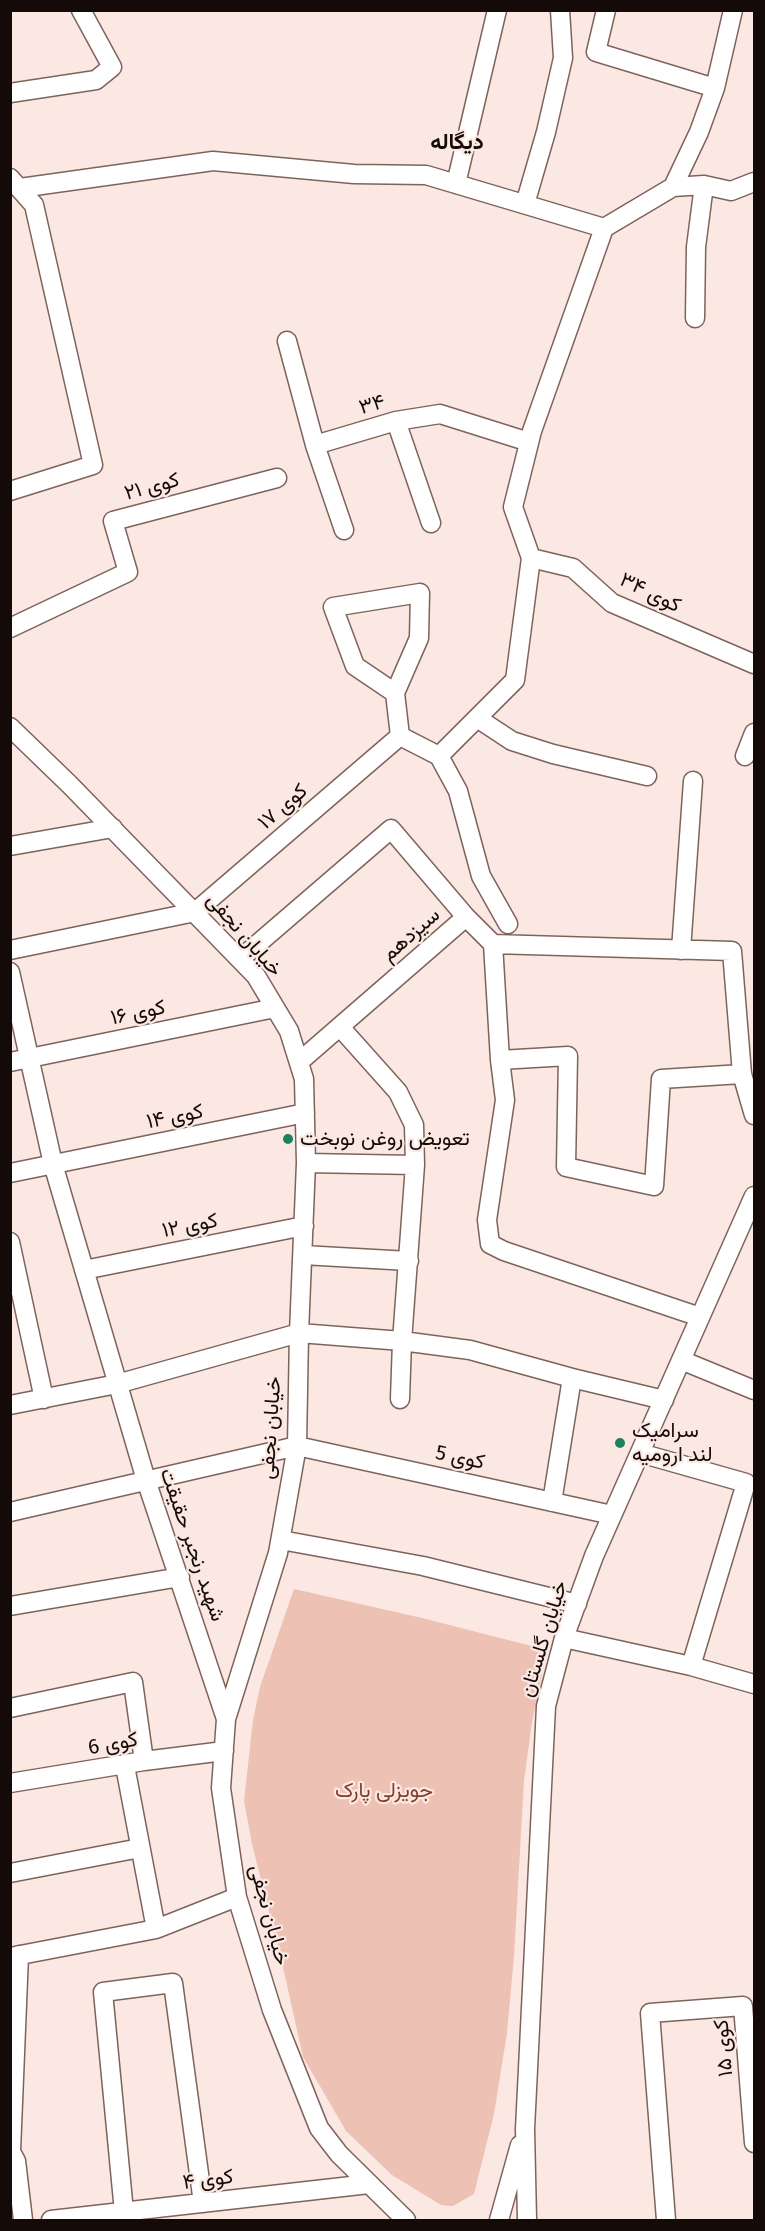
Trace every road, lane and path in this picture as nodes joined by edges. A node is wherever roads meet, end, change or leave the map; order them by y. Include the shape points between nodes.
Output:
1 (81, 10) edge
2 (497, 10) edge
3 (560, 10) edge
4 (606, 10) edge
5 (734, 10) edge
6 (715, 88) junction
7 (10, 93) edge
8 (15, 183) edge
9 (754, 183) edge
10 (456, 184) junction
11 (704, 185) junction
12 (672, 187) junction
13 (525, 204) junction
14 (604, 228) junction
15 (695, 318) dead end
16 (287, 341) dead end
17 (396, 421) junction
18 (529, 442) junction
19 (315, 445) junction
20 (276, 478) dead end
21 (12, 484) edge
22 (431, 523) dead end
23 (344, 530) dead end
24 (531, 558) junction
25 (10, 628) edge
26 (754, 663) edge
27 (395, 693) junction
28 (477, 718) junction
29 (10, 727) edge
30 (754, 733) edge
31 (400, 736) junction
32 (29, 745) junction
33 (10, 748) edge
34 (439, 756) junction
35 (745, 756) dead end
36 (646, 776) dead end
37 (693, 781) dead end
38 (113, 828) junction
39 (10, 846) edge
40 (195, 912) junction
41 (466, 917) junction
42 (508, 924) dead end
43 (494, 944) junction
44 (10, 950) edge
45 (681, 950) junction
46 (240, 959) junction
47 (10, 972) edge
48 (274, 1008) junction
49 (340, 1027) junction
50 (500, 1060) junction
51 (19, 1061) edge
52 (299, 1062) junction
53 (742, 1074) junction
54 (305, 1113) junction
55 (754, 1115) edge
56 (306, 1163) junction
57 (53, 1164) junction
58 (415, 1165) junction
59 (10, 1173) edge
60 (754, 1196) edge
61 (304, 1226) junction
62 (10, 1242) edge
63 (303, 1255) junction
64 (409, 1261) junction
65 (84, 1270) junction
66 (700, 1317) junction
67 (299, 1333) junction
68 (402, 1341) junction
69 (681, 1360) junction
70 (572, 1378) junction
71 (117, 1384) junction
72 (754, 1390) edge
73 (44, 1399) junction
74 (400, 1399) dead end
75 (664, 1400) junction
76 (10, 1405) edge
77 (297, 1446) junction
78 (640, 1454) junction
79 (146, 1480) junction
80 (750, 1485) edge
81 (552, 1502) junction
82 (10, 1512) edge
83 (612, 1515) junction
84 (281, 1539) junction
85 (180, 1577) junction
86 (577, 1604) junction
87 (10, 1606) edge
88 (564, 1638) junction
89 (691, 1666) junction
90 (754, 1684) edge
91 (10, 1708) edge
92 (226, 1719) junction
93 (224, 1751) junction
94 (144, 1761) junction
95 (126, 1766) junction
96 (10, 1783) edge
97 (140, 1848) junction
98 (10, 1873) edge
99 (237, 1897) junction
100 (156, 1929) junction
101 (15, 1956) edge
102 (525, 2129) junction
103 (754, 2143) edge
104 (11, 2151) edge
105 (369, 2184) junction
106 (203, 2203) junction
107 (124, 2212) junction
108 (23, 2220) edge
109 (51, 2220) edge
110 (406, 2220) edge
111 (499, 2220) edge
112 (527, 2220) edge
113 (666, 2220) edge

1 - 7 street via 112,68 96,80
2 - 10 street
3 - 13 street via 563,58
4 - 6 street via 596,52
5 - 6 street
6 - 12 street
8 - 10 street via 213,161 354,174 426,175
8 - 21 street via 34,205 93,465
9 - 11 street via 731,191
10 - 13 street
11 - 12 street
11 - 15 street via 696,247
12 - 14 street
13 - 14 street
14 - 18 street
16 - 19 street
17 - 18 street, ۳۴ via 440,414
17 - 19 street, ۳۴
17 - 22 street
18 - 24 street via 513,507
19 - 23 street
20 - 25 street, کوی ۲۱ via 113,521 128,572
24 - 26 street, کوی ۳۴ via 573,568 612,603
24 - 28 street via 515,680
27 - 27 street via 355,666 333,607 420,593 418,638
27 - 31 street
28 - 34 street
28 - 36 street via 512,741
29 - 32 street, خیابان نجفی
30 - 35 street
31 - 34 street
31 - 40 street, کوی ۱۷
32 - 33 street
32 - 38 street, خیابان نجفی
34 - 42 street via 458,791 481,876
37 - 45 street
38 - 39 street
38 - 40 street, خیابان نجفی
40 - 44 street
40 - 46 street, خیابان نجفی
41 - 43 street
41 - 46 street, سیزدهم via 391,829
41 - 49 street, سیزدهم
43 - 45 street
43 - 50 street
45 - 53 street via 732,951
46 - 48 street, خیابان نجفی via 256,976
47 - 51 street, شهید رنجبر حقیقت
48 - 51 street, کوی ۱۶
48 - 52 street, خیابان نجفی via 289,1031
49 - 52 street, سیزدهم
49 - 58 street via 398,1092 414,1125
50 - 53 street via 568,1056 566,1167 654,1186 661,1079
50 - 66 street via 505,1101 487,1220 490,1244
51 - 57 street, شهید رنجبر حقیقت
52 - 54 street, خیابان نجفی
53 - 55 street
54 - 56 street, خیابان نجفی
54 - 57 street, کوی ۱۴
56 - 58 street
56 - 61 street, خیابان نجفی
57 - 59 street, کوی ۱۴
57 - 65 street, شهید رنجبر حقیقت
58 - 64 street
60 - 66 street, خیابان گلستان
61 - 63 street, خیابان نجفی
61 - 65 street, کوی ۱۲
62 - 73 street
63 - 64 street
63 - 67 street, خیابان نجفی
64 - 68 street
65 - 71 street, شهید رنجبر حقیقت
66 - 69 street, خیابان گلستان
67 - 68 street
67 - 71 street
67 - 77 street, خیابان نجفی
68 - 70 street via 470,1350
68 - 74 street
69 - 72 street
69 - 75 street, خیابان گلستان
70 - 75 street
70 - 81 street
71 - 73 street
71 - 79 street, شهید رنجبر حقیقت
73 - 76 street
75 - 78 street, خیابان گلستان
77 - 79 street
77 - 81 street, کوی 5
77 - 84 street, خیابان نجفی
78 - 80 street
78 - 83 street, خیابان گلستان
79 - 82 street
79 - 85 street, شهید رنجبر حقیقت
80 - 89 street
81 - 83 street, کوی 5
83 - 86 street, خیابان گلستان
84 - 86 street via 423,1566
84 - 92 street, خیابان نجفی
85 - 87 street
85 - 92 street, شهید رنجبر حقیقت
86 - 88 street, خیابان گلستان
88 - 89 street
88 - 102 street, خیابان گلستان via 546,1707
89 - 90 street
91 - 94 street via 134,1682
92 - 93 street, خیابان نجفی
93 - 94 street, کوی 6
93 - 99 street, خیابان نجفی via 221,1788
94 - 95 street, کوی 6
95 - 96 street, کوی 6
95 - 97 street
97 - 98 street
97 - 100 street
99 - 100 street
99 - 105 street, خیابان نجفی via 272,2010 319,2128
100 - 101 street
101 - 104 street
102 - 111 street
102 - 112 street
103 - 113 street, کوی ۱۵ via 743,2007 650,2013
104 - 108 street via 16,2161
105 - 106 street, کوی ۴
105 - 110 street, خیابان نجفی
106 - 107 street, کوی ۴
106 - 107 street via 172,1983 103,1992
107 - 109 street, کوی ۴

